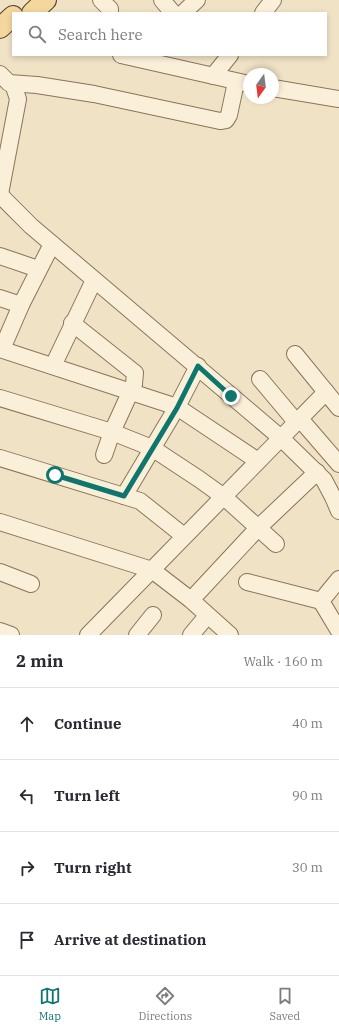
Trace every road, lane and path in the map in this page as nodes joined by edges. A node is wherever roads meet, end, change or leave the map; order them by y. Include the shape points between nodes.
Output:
1 (30, 0) edge
2 (46, 0) edge
3 (101, 0) edge
4 (162, 0) edge
5 (197, 0) edge
6 (273, 0) edge
7 (20, 12) edge
8 (33, 12) edge
9 (110, 12) edge
10 (172, 12) edge
11 (184, 12) edge
12 (264, 12) edge
13 (132, 56) edge
14 (229, 56) edge
15 (0, 74) edge
16 (213, 76) junction
17 (243, 83) edge
18 (13, 84) junction
19 (279, 89) edge
20 (339, 99) edge
21 (0, 194) edge
22 (52, 244) junction
23 (0, 256) edge
24 (38, 269) junction
25 (94, 280) junction
26 (0, 298) edge
27 (20, 305) junction
28 (72, 323) junction
29 (1, 349) edge
30 (294, 354) dead end
31 (53, 366) junction
32 (198, 366) junction
33 (260, 379) dead end
34 (131, 391) junction
35 (326, 392) junction
36 (0, 398) edge
37 (177, 408) junction
38 (339, 408) edge
39 (299, 422) junction
40 (112, 432) junction
41 (281, 438) junction
42 (152, 448) junction
43 (104, 455) dead end
44 (0, 458) edge
45 (258, 461) junction
46 (339, 464) edge
47 (317, 472) junction
48 (124, 496) junction
49 (224, 497) junction
50 (339, 511) edge
51 (0, 522) edge
52 (258, 528) junction
53 (184, 536) junction
54 (276, 544) dead end
55 (152, 570) junction
56 (0, 572) edge
57 (339, 579) edge
58 (247, 582) dead end
59 (30, 584) dead end
60 (190, 600) junction
61 (321, 601) junction
62 (153, 615) dead end
63 (207, 616) junction
64 (335, 628) edge
65 (0, 630) edge
66 (92, 634) edge
67 (11, 635) edge
68 (138, 635) edge
69 (191, 635) edge
70 (230, 635) edge

1 - 7 main road
2 - 8 main road
3 - 9 street
4 - 10 street
5 - 11 street
6 - 12 street
13 - 16 street
14 - 16 street
15 - 18 street via 6,82
16 - 17 street
17 - 18 street via 226,120 220,121 94,94
18 - 21 street via 18,100
19 - 20 street
21 - 22 street
22 - 24 street
22 - 25 street
23 - 24 street
24 - 27 street
25 - 28 street
25 - 32 street
26 - 27 street
27 - 29 street
28 - 31 street
28 - 34 street via 133,370 136,378
29 - 31 street
30 - 35 street
31 - 34 street
32 - 37 street
32 - 41 street
33 - 39 street
34 - 37 street
34 - 40 street
35 - 38 street
35 - 39 street
36 - 40 street
37 - 42 street
37 - 45 street
39 - 41 street
39 - 46 street
40 - 42 street
40 - 43 street
41 - 45 street
41 - 47 street
42 - 48 street
42 - 49 street
44 - 48 street
45 - 49 street
47 - 50 street via 334,496
47 - 52 street
48 - 53 street via 145,503
49 - 52 street
49 - 53 street
51 - 55 street
52 - 54 street
52 - 60 street
53 - 55 street
55 - 60 street
55 - 66 street
56 - 59 street
57 - 61 street
58 - 61 street
60 - 63 street
61 - 64 street
62 - 68 street
63 - 69 street
63 - 70 street
65 - 67 street

